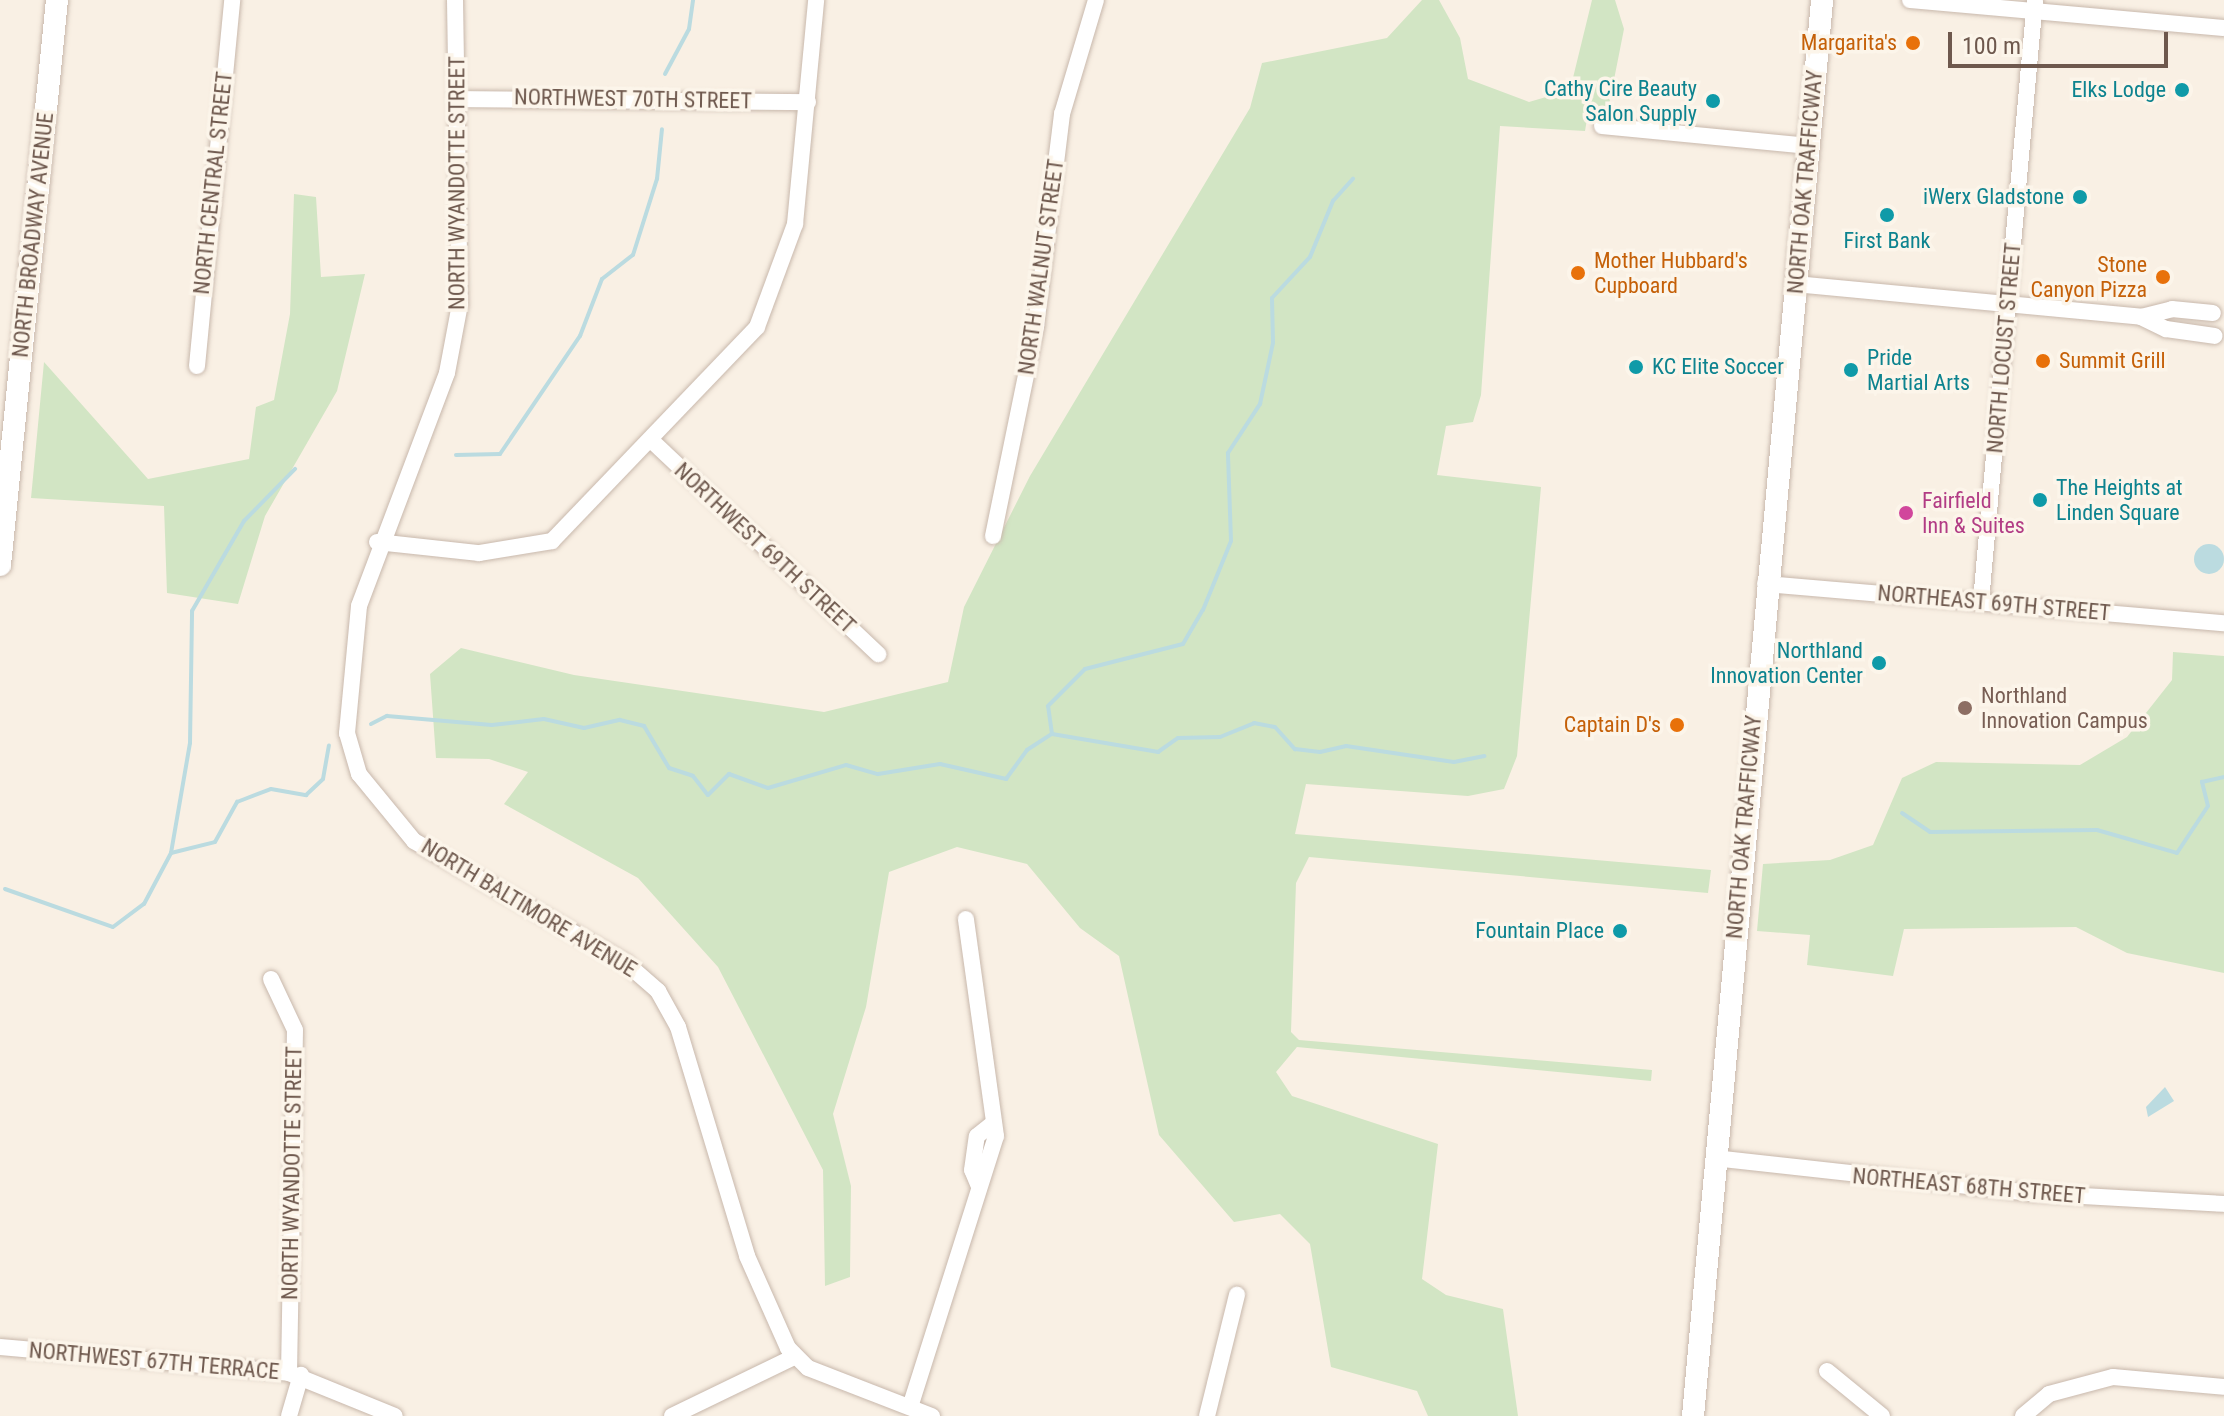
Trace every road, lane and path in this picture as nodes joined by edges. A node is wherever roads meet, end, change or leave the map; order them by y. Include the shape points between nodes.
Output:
1 (57, 0) edge
2 (232, 0) edge
3 (455, 0) edge
4 (816, 0) edge
5 (1096, 0) edge
6 (1822, 0) edge
7 (1910, 0) edge
8 (2034, 5) edge
9 (2224, 28) edge
10 (457, 99) junction
11 (808, 102) junction
12 (1602, 126) dead end
13 (1809, 146) junction
14 (1795, 284) junction
15 (2007, 305) junction
16 (2219, 311) edge
17 (2141, 317) junction
18 (2220, 337) edge
19 (197, 366) dead end
20 (652, 441) junction
21 (993, 536) dead end
22 (377, 542) junction
23 (0, 565) edge
24 (1765, 584) junction
25 (1981, 601) junction
26 (2224, 623) edge
27 (878, 654) dead end
28 (966, 919) dead end
29 (271, 979) dead end
30 (1714, 1158) junction
31 (2224, 1204) edge
32 (1237, 1295) dead end
33 (0, 1347) edge
34 (794, 1357) junction
35 (1827, 1371) dead end
36 (295, 1374) junction
37 (2224, 1387) edge
38 (911, 1404) junction
39 (289, 1416) edge
40 (395, 1416) edge
41 (672, 1416) edge
42 (932, 1416) edge
43 (1207, 1416) edge
44 (1693, 1416) edge
45 (1882, 1416) edge
46 (2023, 1416) edge

1 - 23 main road, NORTH BROADWAY AVENUE
2 - 19 street, NORTH CENTRAL STREET
3 - 10 street, NORTH WYANDOTTE STREET
4 - 11 street
5 - 21 street, NORTH WALNUT STREET via 1069,79 1036,326
6 - 13 main road, NORTH OAK TRAFFICWAY
7 - 8 street
8 - 9 street
8 - 15 street, NORTH LOCUST STREET
10 - 11 street, NORTHWEST 70TH STREET
10 - 22 street, NORTH WYANDOTTE STREET via 462,262 454,346
11 - 20 street via 795,224 773,294 757,327
12 - 13 street
13 - 14 main road, NORTH OAK TRAFFICWAY
14 - 15 street
14 - 24 main road, NORTH OAK TRAFFICWAY
15 - 17 street
15 - 25 street, NORTH LOCUST STREET
16 - 17 street via 2172,309
16 - 18 street
17 - 18 street via 2166,329
20 - 22 street via 569,529 534,548 479,553
20 - 27 street, NORTHWEST 69TH STREET
22 - 34 street, NORTH BALTIMORE AVENUE via 351,672 347,733 359,774 414,841 626,963 658,991 678,1027 747,1256
24 - 25 street, NORTHEAST 69TH STREET
24 - 30 main road, NORTH OAK TRAFFICWAY
25 - 26 street, NORTHEAST 69TH STREET
28 - 38 street via 996,1136 990,1174 978,1184
29 - 36 street, NORTH WYANDOTTE STREET via 295,1030
30 - 31 street, NORTHEAST 68TH STREET via 2029,1193
30 - 44 main road, NORTH OAK TRAFFICWAY
32 - 43 street
33 - 36 street, NORTHWEST 67TH TERRACE
34 - 38 street via 817,1373
34 - 41 street
35 - 45 street
36 - 39 street, NORTH WYANDOTTE STREET
36 - 40 street, NORTHWEST 67TH TERRACE
37 - 46 street via 2113,1377 2049,1394
38 - 42 street

